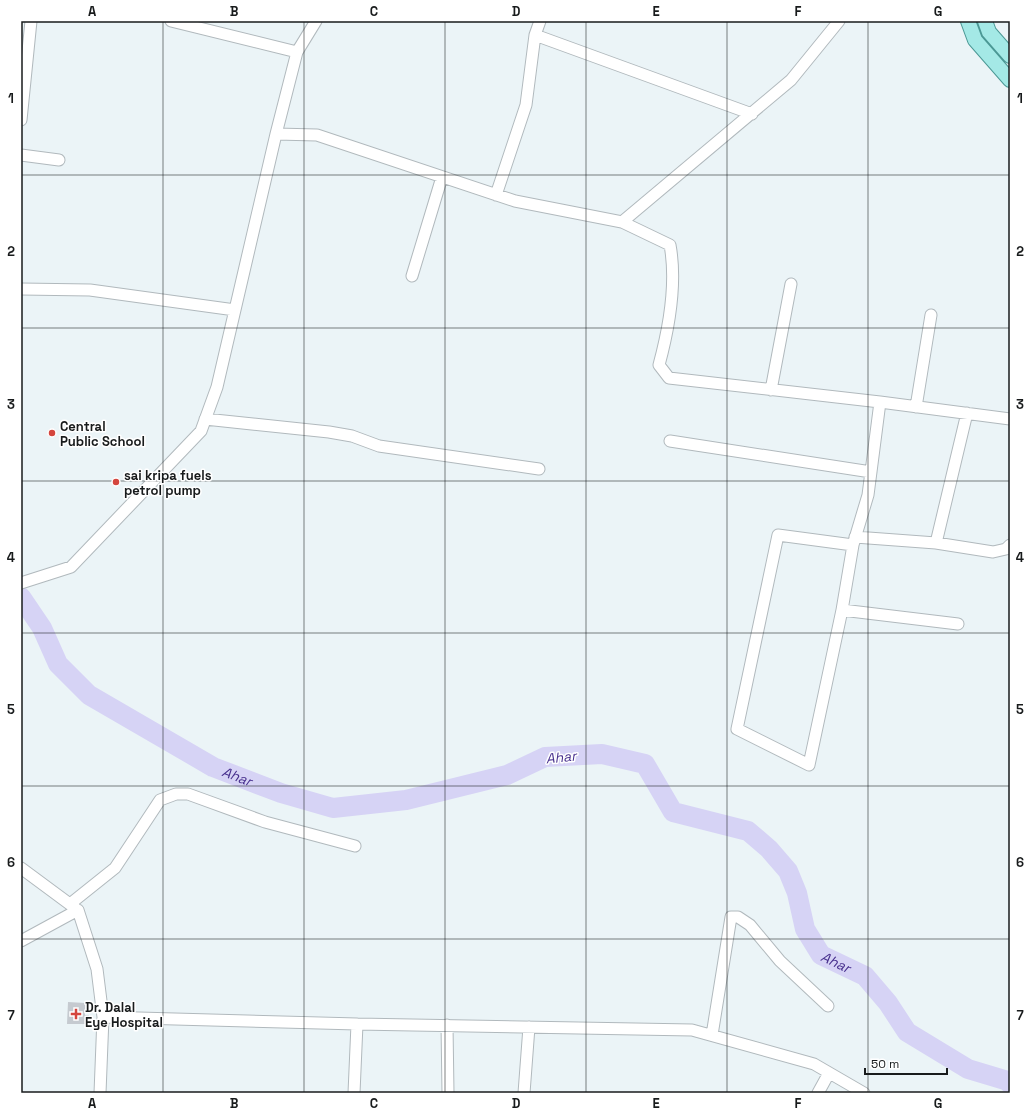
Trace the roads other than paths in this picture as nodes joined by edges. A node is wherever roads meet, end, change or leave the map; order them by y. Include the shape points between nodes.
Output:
1 (31, 21) edge
2 (171, 21) edge
3 (316, 21) edge
4 (540, 21) edge
5 (839, 21) edge
6 (968, 21) edge
7 (985, 21) edge
8 (535, 35) junction
9 (297, 52) junction
10 (1010, 56) edge
11 (1010, 80) edge
12 (752, 114) junction
13 (21, 120) edge
14 (276, 134) junction
15 (21, 155) edge
16 (59, 160) dead end
17 (442, 177) junction
18 (496, 195) junction
19 (622, 222) junction
20 (412, 276) dead end
21 (791, 284) dead end
22 (21, 290) edge
23 (235, 310) junction
24 (931, 315) dead end
25 (771, 390) junction
26 (880, 402) junction
27 (916, 407) junction
28 (967, 414) junction
29 (205, 419) junction
30 (1010, 419) edge
31 (670, 441) dead end
32 (539, 469) dead end
33 (871, 472) junction
34 (854, 541) junction
35 (936, 543) junction
36 (1010, 545) edge
37 (21, 582) edge
38 (842, 610) junction
39 (958, 624) dead end
40 (355, 846) dead end
41 (21, 868) edge
42 (74, 907) junction
43 (21, 942) edge
44 (828, 1006) dead end
45 (103, 1017) junction
46 (357, 1024) junction
47 (447, 1025) junction
48 (529, 1027) junction
49 (712, 1035) junction
50 (829, 1073) junction
51 (100, 1093) edge
52 (354, 1093) edge
53 (448, 1093) edge
54 (524, 1093) edge
55 (818, 1093) edge
56 (864, 1093) edge

1 - 13 street
2 - 9 street
3 - 9 street
4 - 8 street
5 - 12 street via 792,80
6 - 11 main road via 975,40
7 - 10 main road via 989,32
8 - 12 street
8 - 18 street via 526,105
9 - 14 street
12 - 19 street
14 - 17 street via 317,136
14 - 23 street
15 - 16 street
17 - 18 street
17 - 20 street
18 - 19 street
19 - 25 street via 670,245 674,265 659,365 669,378
21 - 25 street
22 - 23 street via 90,290
23 - 29 street via 218,387
24 - 27 street
25 - 26 street
26 - 27 street
26 - 33 street
27 - 28 street
28 - 30 street
28 - 35 street
29 - 32 street via 330,432 352,436 380,446
29 - 37 street via 201,431 71,567
31 - 33 street
33 - 34 street via 868,495
34 - 35 street
34 - 38 street
34 - 38 street via 778,534 737,729 809,765
35 - 36 street via 993,552
38 - 39 street
40 - 42 street via 265,822 188,794 176,794 160,800 115,868
41 - 42 street
42 - 43 street
42 - 45 street via 97,970
44 - 49 street via 780,961 750,925 738,917 731,917
45 - 46 street
45 - 51 street
46 - 47 street
46 - 52 street
47 - 48 street
47 - 53 street
48 - 49 street via 692,1030
48 - 54 street
49 - 50 street via 814,1064
50 - 55 street
50 - 56 street

